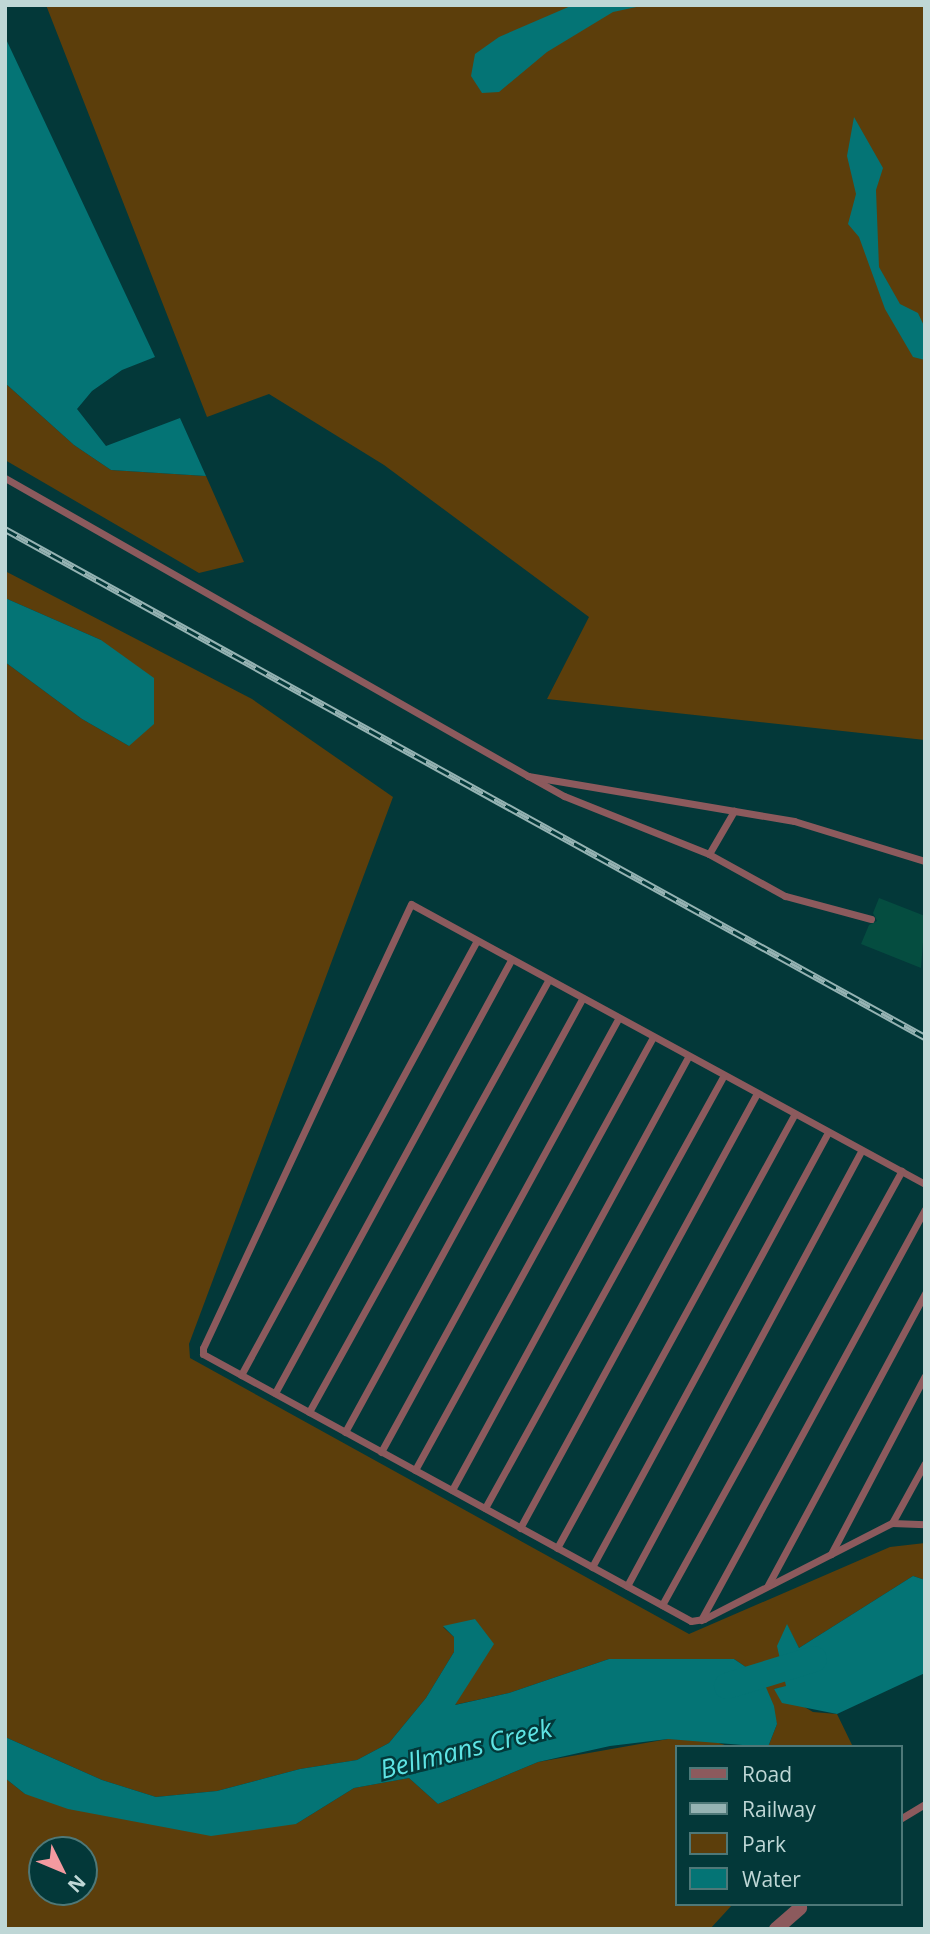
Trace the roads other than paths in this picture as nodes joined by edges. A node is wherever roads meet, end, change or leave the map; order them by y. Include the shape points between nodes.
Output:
1 (5, 478) edge
2 (528, 776) junction
3 (734, 811) junction
4 (709, 854) junction
5 (925, 861) edge
6 (871, 919) dead end
7 (477, 941) junction
8 (511, 961) junction
9 (548, 981) junction
10 (582, 999) junction
11 (618, 1019) junction
12 (653, 1037) junction
13 (688, 1057) junction
14 (723, 1076) junction
15 (757, 1094) junction
16 (795, 1114) junction
17 (828, 1132) junction
18 (863, 1150) junction
19 (902, 1171) junction
20 (925, 1184) edge
21 (925, 1209) edge
22 (925, 1293) edge
23 (241, 1375) junction
24 (925, 1376) edge
25 (275, 1393) junction
26 (309, 1412) junction
27 (345, 1432) junction
28 (381, 1452) junction
29 (925, 1463) edge
30 (415, 1470) junction
31 (452, 1490) junction
32 (485, 1508) junction
33 (892, 1523) junction
34 (925, 1524) edge
35 (520, 1528) junction
36 (556, 1548) junction
37 (831, 1554) junction
38 (592, 1567) junction
39 (627, 1586) junction
40 (768, 1587) junction
41 (662, 1605) junction
42 (701, 1620) junction
43 (925, 1804) edge
44 (902, 1818) edge
45 (803, 1906) edge
46 (776, 1929) edge

1 - 2 lane
2 - 3 lane
2 - 4 lane via 564,796
3 - 4 lane
3 - 5 lane via 794,821
4 - 6 lane via 785,896
7 - 8 lane
7 - 23 lane
7 - 23 lane via 411,904 203,1348 203,1354
8 - 9 lane
8 - 25 lane
9 - 10 lane
9 - 26 lane
10 - 11 lane
10 - 27 lane
11 - 12 lane
11 - 28 lane
12 - 13 lane
12 - 30 lane
13 - 14 lane
13 - 31 lane
14 - 15 lane
14 - 32 lane
15 - 16 lane
15 - 35 lane
16 - 17 lane
16 - 36 lane
17 - 18 lane
17 - 38 lane
18 - 19 lane
18 - 39 lane
19 - 20 lane
19 - 41 lane
21 - 42 lane
22 - 40 lane
23 - 25 lane
24 - 37 lane
25 - 26 lane
26 - 27 lane
27 - 28 lane
28 - 30 lane
29 - 33 lane
30 - 31 lane
31 - 32 lane
32 - 35 lane
33 - 34 lane
33 - 37 lane
35 - 36 lane
36 - 38 lane
37 - 40 lane
38 - 39 lane
39 - 41 lane
40 - 42 lane
41 - 42 lane via 691,1621
43 - 44 lane
45 - 46 street

